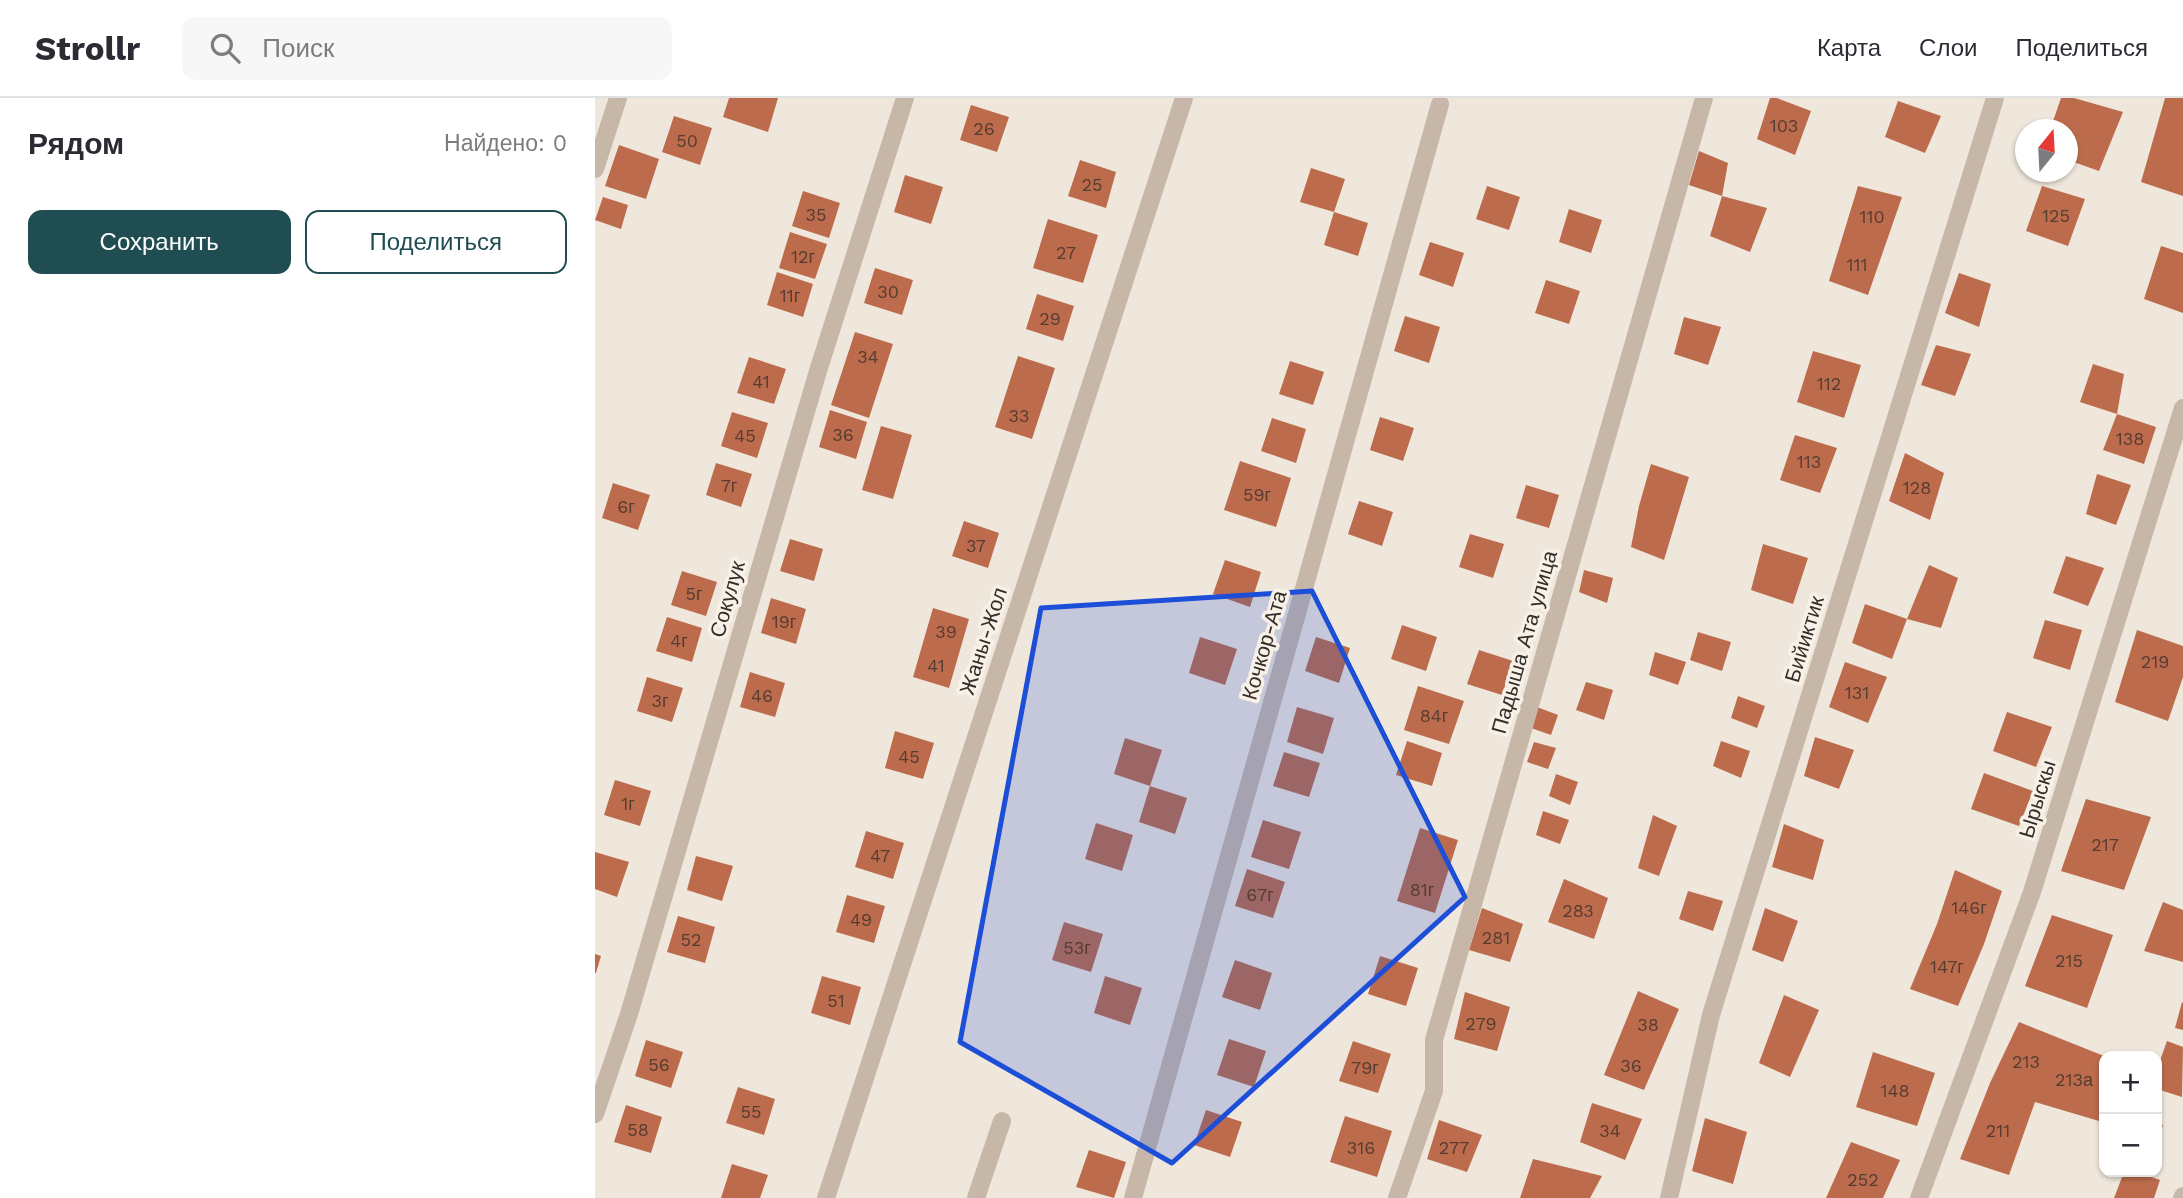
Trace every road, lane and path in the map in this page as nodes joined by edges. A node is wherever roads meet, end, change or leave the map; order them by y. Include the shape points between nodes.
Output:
1 (618, 98) edge
2 (905, 98) edge
3 (1184, 98) edge
4 (1704, 98) edge
5 (1995, 98) edge
6 (1440, 104) dead end
7 (595, 169) edge
8 (2183, 408) edge
9 (595, 1114) edge
10 (1002, 1121) dead end
11 (826, 1198) edge
12 (976, 1198) edge
13 (1133, 1198) edge
14 (1397, 1198) edge
15 (1669, 1198) edge
16 (1919, 1198) edge

1 - 7 street
2 - 9 street, Сокулук via 818,371 629,1014
3 - 11 street, Жаны-Жол
4 - 14 street, Падыша Ата улица via 1434,1040 1434,1091
5 - 15 street, Бийиктик via 1711,1015
6 - 13 street, Кочкор-Ата
8 - 16 street, Ырыскы via 2032,892
10 - 12 street

